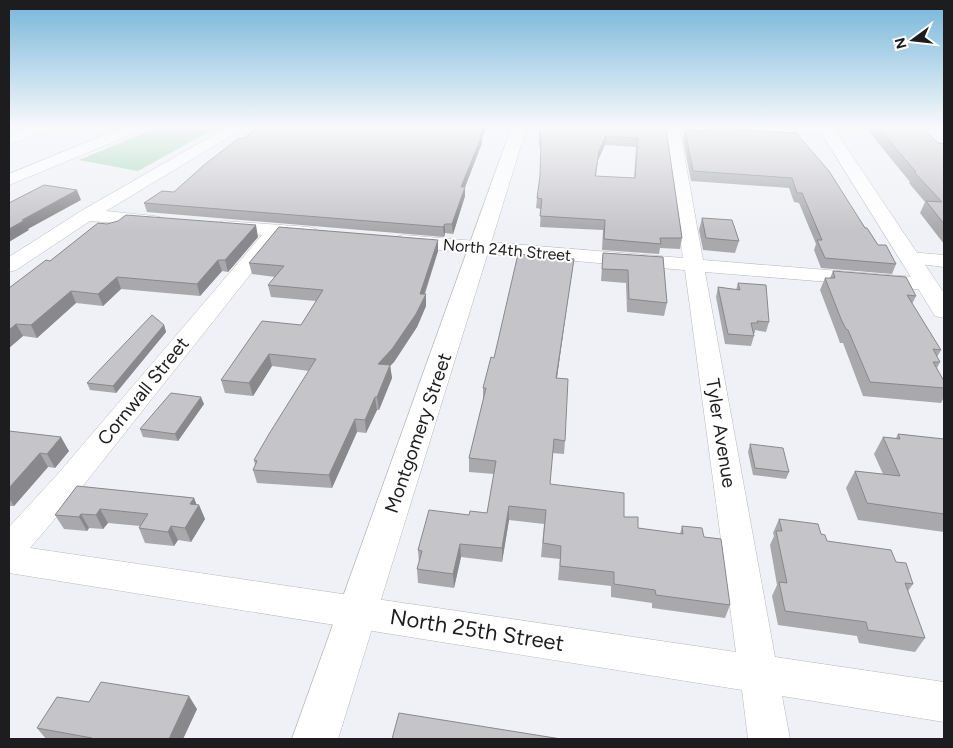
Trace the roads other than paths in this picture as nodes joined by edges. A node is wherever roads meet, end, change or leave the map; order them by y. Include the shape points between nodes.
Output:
1 (22, 161) edge
2 (55, 161) edge
3 (181, 161) edge
4 (509, 161) edge
5 (678, 161) edge
6 (847, 161) edge
7 (9, 166) edge
8 (9, 180) edge
9 (87, 216) junction
10 (176, 223) edge
11 (206, 225) edge
12 (275, 231) junction
13 (323, 234) edge
14 (382, 239) edge
15 (480, 248) junction
16 (910, 258) junction
17 (944, 261) edge
18 (694, 265) junction
19 (9, 266) edge
20 (927, 284) junction
21 (944, 311) edge
22 (9, 549) edge
23 (9, 559) edge
24 (358, 612) junction
25 (758, 673) junction
26 (944, 702) edge
27 (315, 739) edge
28 (768, 739) edge

1 - 7 main road
2 - 8 main road
3 - 9 street
4 - 15 main road, Montgomery Street
5 - 18 street, Tyler Avenue
6 - 16 main road
9 - 10 street
9 - 19 street
11 - 12 street
12 - 13 street
12 - 22 street, Cornwall Street via 67,484
14 - 15 street, North 24th Street
15 - 18 street, North 24th Street
15 - 24 main road, Montgomery Street
16 - 17 street
16 - 20 main road
18 - 20 street, North 24th Street
18 - 25 street, Tyler Avenue
20 - 21 main road
23 - 24 street, North 25th Street
24 - 25 street, North 25th Street
24 - 27 main road, Montgomery Street
25 - 26 street, North 25th Street
25 - 28 street, Tyler Avenue

